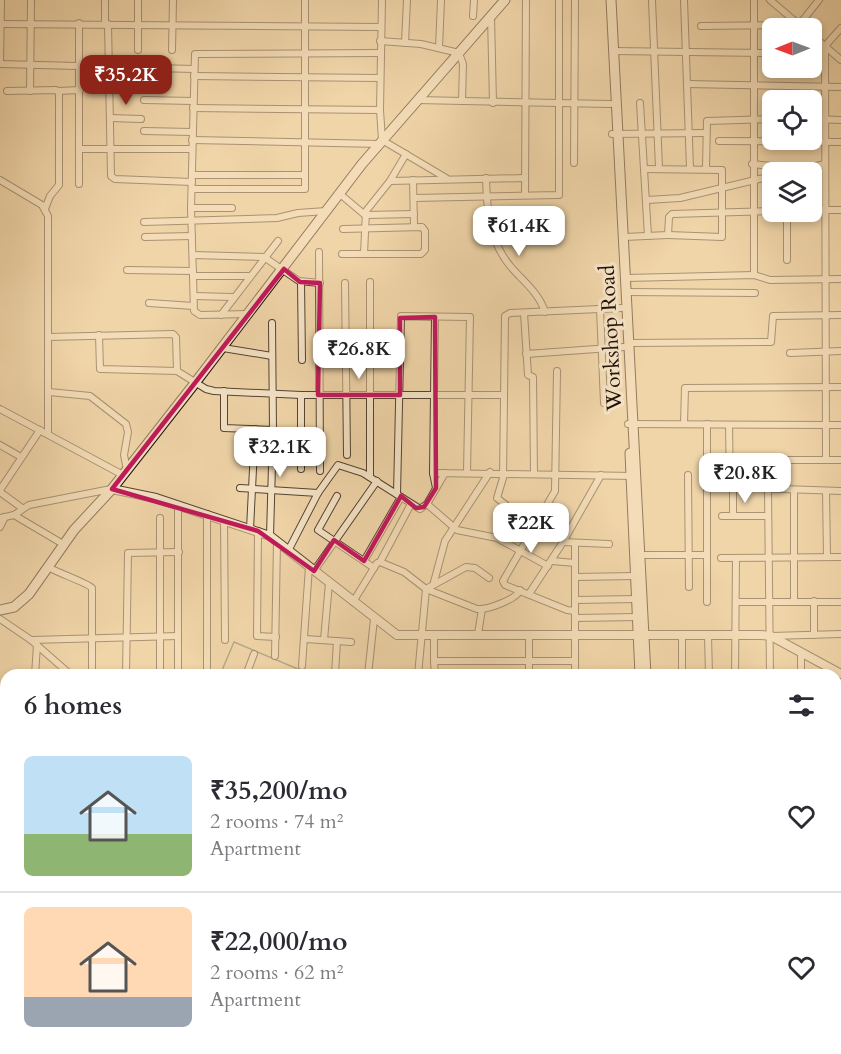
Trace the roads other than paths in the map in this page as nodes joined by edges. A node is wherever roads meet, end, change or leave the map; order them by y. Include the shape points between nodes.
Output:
1 (1, 0) edge
2 (31, 0) edge
3 (105, 0) edge
4 (138, 0) edge
5 (173, 0) edge
6 (305, 0) edge
7 (382, 0) edge
8 (407, 0) edge
9 (441, 0) edge
10 (474, 0) edge
11 (505, 0) edge
12 (526, 0) edge
13 (559, 0) edge
14 (575, 0) edge
15 (605, 0) edge
16 (611, 0) edge
17 (652, 0) edge
18 (684, 0) edge
19 (754, 0) edge
20 (770, 0) edge
21 (819, 0) edge
22 (491, 15) junction
23 (473, 16) dead end
24 (791, 18) edge
25 (807, 18) edge
26 (79, 23) junction
27 (0, 24) edge
28 (31, 24) junction
29 (106, 24) junction
30 (139, 24) junction
31 (173, 24) junction
32 (701, 26) dead end
33 (754, 26) junction
34 (762, 26) edge
35 (304, 27) junction
36 (380, 27) junction
37 (841, 28) edge
38 (380, 41) junction
39 (405, 43) junction
40 (822, 43) edge
41 (825, 46) junction
42 (439, 48) junction
43 (138, 50) dead end
44 (172, 50) dead end
45 (614, 51) junction
46 (655, 51) junction
47 (305, 52) junction
48 (686, 52) junction
49 (753, 52) junction
50 (762, 52) edge
51 (380, 53) junction
52 (459, 53) junction
53 (822, 54) edge
54 (825, 54) junction
55 (841, 60) edge
56 (0, 64) edge
57 (30, 64) junction
58 (111, 66) junction
59 (80, 67) junction
60 (194, 72) junction
61 (304, 77) junction
62 (380, 78) junction
63 (687, 84) junction
64 (752, 85) junction
65 (825, 87) junction
66 (841, 87) edge
67 (111, 88) junction
68 (140, 88) dead end
69 (80, 90) junction
70 (7, 91) dead end
71 (30, 91) junction
72 (58, 91) junction
73 (144, 100) dead end
74 (417, 100) junction
75 (462, 101) junction
76 (493, 102) junction
77 (640, 103) dead end
78 (526, 104) junction
79 (560, 104) junction
80 (610, 104) junction
81 (193, 105) junction
82 (575, 105) junction
83 (305, 109) junction
84 (380, 110) junction
85 (110, 118) junction
86 (141, 119) dead end
87 (752, 119) junction
88 (762, 119) edge
89 (824, 119) junction
90 (841, 120) edge
91 (144, 131) dead end
92 (192, 132) junction
93 (689, 133) junction
94 (705, 133) junction
95 (615, 134) junction
96 (642, 134) junction
97 (658, 134) junction
98 (192, 140) junction
99 (719, 141) dead end
100 (752, 141) junction
101 (306, 142) junction
102 (381, 142) junction
103 (824, 142) junction
104 (841, 142) edge
105 (80, 148) junction
106 (192, 149) junction
107 (111, 150) junction
108 (406, 154) junction
109 (574, 163) dead end
110 (752, 164) junction
111 (825, 164) junction
112 (762, 165) edge
113 (822, 165) edge
114 (659, 168) junction
115 (690, 168) junction
116 (706, 168) junction
117 (644, 169) junction
118 (305, 175) junction
119 (192, 178) junction
120 (446, 178) junction
121 (486, 178) junction
122 (525, 178) junction
123 (762, 178) edge
124 (0, 180) edge
125 (413, 180) junction
126 (752, 180) junction
127 (390, 181) junction
128 (79, 184) dead end
129 (722, 188) junction
130 (192, 189) junction
131 (340, 194) junction
132 (525, 195) junction
133 (487, 196) junction
134 (414, 198) junction
135 (647, 200) junction
136 (191, 208) junction
137 (232, 208) dead end
138 (45, 209) junction
139 (824, 210) junction
140 (841, 210) edge
141 (327, 211) junction
142 (753, 211) junction
143 (762, 211) edge
144 (722, 213) junction
145 (365, 214) junction
146 (414, 214) junction
147 (191, 221) junction
148 (144, 222) dead end
149 (787, 222) edge
150 (414, 227) junction
151 (365, 228) junction
152 (343, 229) dead end
153 (192, 236) junction
154 (648, 236) junction
155 (668, 236) junction
156 (145, 237) dead end
157 (624, 237) junction
158 (278, 241) dead end
159 (319, 252) dead end
160 (342, 254) dead end
161 (364, 254) junction
162 (193, 255) junction
163 (264, 257) junction
164 (787, 260) dead end
165 (284, 269) junction
166 (127, 270) dead end
167 (193, 274) junction
168 (754, 275) junction
169 (249, 276) junction
170 (626, 278) junction
171 (825, 279) junction
172 (841, 279) edge
173 (301, 282) junction
174 (370, 282) dead end
175 (320, 283) junction
176 (345, 283) dead end
177 (627, 292) junction
178 (755, 292) dead end
179 (194, 296) junction
180 (232, 297) junction
181 (149, 303) dead end
182 (193, 306) junction
183 (622, 308) junction
184 (600, 309) junction
185 (545, 312) junction
186 (524, 313) junction
187 (249, 314) junction
188 (221, 315) junction
189 (825, 315) junction
190 (841, 315) edge
191 (435, 317) junction
192 (272, 323) dead end
193 (99, 335) junction
194 (48, 337) junction
195 (627, 345) junction
196 (223, 348) junction
197 (601, 349) junction
198 (825, 351) junction
199 (841, 351) edge
200 (790, 353) dead end
201 (526, 354) junction
202 (272, 356) junction
203 (302, 360) dead end
204 (177, 371) junction
205 (557, 371) dead end
206 (195, 383) junction
207 (825, 387) junction
208 (841, 387) edge
209 (224, 391) junction
210 (49, 392) junction
211 (273, 394) junction
212 (318, 394) junction
213 (301, 395) junction
214 (346, 395) junction
215 (371, 395) junction
216 (400, 395) junction
217 (433, 395) junction
218 (469, 395) junction
219 (502, 395) junction
220 (604, 403) dead end
221 (0, 409) edge
222 (631, 424) junction
223 (684, 424) junction
224 (707, 424) junction
225 (729, 425) junction
226 (825, 425) junction
227 (841, 425) edge
228 (255, 429) junction
229 (40, 430) junction
230 (273, 430) junction
231 (48, 434) junction
232 (0, 445) edge
233 (347, 455) dead end
234 (21, 457) junction
235 (708, 460) junction
236 (728, 460) junction
237 (826, 460) junction
238 (841, 460) edge
239 (301, 469) dead end
240 (320, 471) dead end
241 (125, 472) junction
242 (467, 472) junction
243 (490, 472) junction
244 (434, 473) junction
245 (445, 473) junction
246 (503, 473) junction
247 (534, 474) junction
248 (557, 475) junction
249 (601, 475) junction
250 (688, 475) dead end
251 (634, 476) junction
252 (374, 479) junction
253 (240, 488) dead end
254 (252, 488) junction
255 (436, 488) junction
256 (733, 488) junction
257 (112, 489) junction
258 (273, 490) junction
259 (768, 490) junction
260 (794, 490) junction
261 (0, 491) edge
262 (826, 491) junction
263 (841, 491) edge
264 (318, 493) junction
265 (399, 495) junction
266 (337, 496) dead end
267 (411, 504) junction
268 (427, 504) junction
269 (178, 505) junction
270 (22, 507) junction
271 (207, 514) junction
272 (14, 515) junction
273 (722, 516) dead end
274 (733, 516) junction
275 (768, 516) junction
276 (3, 517) edge
277 (160, 518) dead end
278 (225, 520) junction
279 (0, 527) edge
280 (534, 527) junction
281 (454, 528) junction
282 (254, 530) junction
283 (270, 536) junction
284 (334, 540) junction
285 (277, 542) junction
286 (563, 542) junction
287 (575, 543) junction
288 (63, 544) junction
289 (609, 544) dead end
290 (520, 550) junction
291 (288, 551) junction
292 (160, 552) junction
293 (179, 552) junction
294 (641, 555) junction
295 (688, 555) junction
296 (707, 555) junction
297 (827, 557) junction
298 (841, 557) edge
299 (721, 558) dead end
300 (736, 558) junction
301 (768, 558) junction
302 (795, 558) junction
303 (364, 561) junction
304 (380, 562) junction
305 (550, 563) junction
306 (575, 563) junction
307 (48, 567) junction
308 (374, 568) junction
309 (312, 569) junction
310 (635, 576) junction
311 (575, 577) junction
312 (489, 578) dead end
313 (435, 582) junction
314 (329, 583) junction
315 (688, 587) dead end
316 (426, 589) junction
317 (520, 590) junction
318 (529, 594) junction
319 (636, 599) junction
320 (575, 600) junction
321 (814, 601) junction
322 (353, 602) junction
323 (707, 602) dead end
324 (736, 602) junction
325 (770, 602) junction
326 (794, 602) junction
327 (841, 602) edge
328 (482, 609) junction
329 (0, 610) edge
330 (575, 614) junction
331 (637, 617) junction
332 (0, 619) edge
333 (374, 619) junction
334 (478, 634) junction
335 (841, 634) edge
336 (421, 635) junction
337 (434, 635) junction
338 (682, 635) junction
339 (708, 635) junction
340 (736, 635) junction
341 (814, 635) junction
342 (178, 636) junction
343 (529, 636) junction
344 (576, 636) junction
345 (642, 636) junction
346 (771, 636) junction
347 (160, 637) junction
348 (276, 637) junction
349 (126, 638) junction
350 (93, 639) junction
351 (305, 639) junction
352 (225, 640) dead end
353 (324, 640) junction
354 (337, 641) junction
355 (351, 642) dead end
356 (34, 643) junction
357 (254, 654) dead end
358 (801, 654) junction
359 (275, 656) dead end
360 (434, 661) junction
361 (529, 661) junction
362 (575, 661) junction
363 (302, 666) dead end
364 (35, 669) edge
365 (64, 669) edge
366 (92, 669) edge
367 (126, 669) edge
368 (160, 669) edge
369 (178, 669) edge
370 (207, 669) edge
371 (248, 669) edge
372 (335, 669) edge
373 (369, 669) edge
374 (418, 669) edge
375 (435, 669) edge
376 (529, 669) edge
377 (575, 669) edge
378 (640, 669) edge
379 (645, 669) edge
380 (682, 669) edge
381 (708, 669) edge
382 (735, 669) edge
383 (770, 669) edge
384 (801, 669) edge
385 (825, 669) edge

1 - 27 street
2 - 28 street
3 - 29 street
4 - 30 street
5 - 31 street
6 - 35 street
7 - 36 street
8 - 39 street
9 - 42 street
10 - 23 street
11 - 22 main road
12 - 78 street
13 - 79 street
14 - 82 street
15 - 80 main road, Workshop Road
16 - 45 main road, Workshop Road
17 - 46 street
18 - 48 street
19 - 33 street
20 - 24 street
21 - 25 street
22 - 52 main road
22 - 76 street
26 - 28 street
26 - 29 street
26 - 59 street
27 - 28 street
27 - 56 street
28 - 57 street
29 - 30 street
29 - 58 street
30 - 31 street
30 - 43 street
31 - 35 street
31 - 44 street
32 - 33 street
33 - 34 street
33 - 49 street
35 - 36 street
35 - 47 street
36 - 38 street
37 - 41 street
38 - 39 street
38 - 51 street
39 - 42 street
40 - 41 street
41 - 54 street
41 - 55 street
42 - 52 street
45 - 46 street
45 - 95 main road, Workshop Road
46 - 48 street
46 - 97 street
47 - 51 street
47 - 60 street via 198,52
47 - 61 street
48 - 49 street
48 - 63 street
49 - 50 street
49 - 64 street
51 - 62 street
52 - 74 main road
52 - 75 street via 463,64
53 - 54 street
54 - 65 street
56 - 57 street
57 - 59 street
57 - 71 street
58 - 59 street
58 - 60 street
58 - 67 street
59 - 69 street
60 - 61 street
60 - 81 street
61 - 62 street
61 - 83 street
62 - 84 street
63 - 64 street
63 - 93 street
64 - 65 street
64 - 87 street
65 - 66 street
65 - 89 street
67 - 68 street
67 - 85 street
69 - 72 street
69 - 105 street
70 - 71 street
71 - 72 street
72 - 138 street via 59,185
73 - 81 street
74 - 75 street
74 - 102 main road
75 - 76 street
76 - 78 street
77 - 96 street
78 - 79 street
78 - 122 street
79 - 82 street
79 - 132 street via 559,195
80 - 82 street
80 - 95 main road, Workshop Road
81 - 83 street
81 - 92 street
82 - 109 street
83 - 84 street
83 - 101 street
84 - 102 street
85 - 86 street
85 - 107 street
87 - 88 street
87 - 94 street via 707,121
87 - 100 street
89 - 90 street
89 - 103 street
91 - 92 street
92 - 98 street
93 - 94 street
93 - 97 street
93 - 115 street
94 - 116 street
95 - 96 street
95 - 157 main road, Workshop Road
95 - 183 main road, Workshop Road
96 - 97 street
96 - 117 street
97 - 114 street
98 - 101 street
98 - 106 street
99 - 100 street
100 - 103 street
100 - 110 street
101 - 102 street
101 - 118 street
102 - 108 street
102 - 131 main road
103 - 104 street
103 - 111 street
105 - 107 street
105 - 128 street
106 - 107 street
106 - 119 street
107 - 119 street via 111,176 115,179
108 - 120 street
108 - 127 street
110 - 112 street
110 - 126 street
111 - 113 street
111 - 139 street
114 - 115 street
114 - 117 street
115 - 116 street
116 - 129 street via 721,168
117 - 135 street
118 - 119 street
118 - 130 street via 303,189
119 - 130 street
120 - 121 street
120 - 125 street
121 - 122 street
121 - 133 street
122 - 132 street
123 - 126 street
124 - 138 street
125 - 127 street
125 - 134 street
126 - 129 street
126 - 142 street
127 - 145 street
129 - 135 street via 680,198
129 - 144 street
130 - 136 street
131 - 141 main road
131 - 145 street
132 - 133 street
133 - 134 street
133 - 185 street via 487,216 499,249 539,297
134 - 146 street
135 - 154 street
136 - 137 street
136 - 147 street
138 - 194 street via 49,222
139 - 140 street
139 - 171 street
141 - 147 street via 282,218
141 - 165 main road
142 - 143 street
142 - 144 street
142 - 168 street
144 - 155 street via 670,215
144 - 155 street via 722,237
145 - 146 street
145 - 151 street
146 - 150 street
147 - 148 street
147 - 153 street
149 - 164 street
150 - 151 street
150 - 161 street via 424,228 424,253
151 - 152 street
151 - 161 street
153 - 156 street
153 - 162 street
154 - 155 street
154 - 157 street
157 - 170 main road, Workshop Road
158 - 163 street
159 - 175 street
160 - 161 street
162 - 163 street
162 - 167 street
163 - 165 street
163 - 169 street
165 - 173 street
165 - 187 main road
166 - 167 street
167 - 169 street
167 - 179 street
168 - 170 street
168 - 171 street via 770,280
169 - 180 street
170 - 177 main road, Workshop Road
171 - 172 street
171 - 189 street
173 - 175 street
173 - 203 street
174 - 215 street
175 - 212 street
176 - 214 street
177 - 178 street
177 - 195 main road, Workshop Road
179 - 180 street
179 - 182 street
180 - 188 street
181 - 182 street
182 - 188 street via 196,315
183 - 184 street
183 - 195 main road, Workshop Road
184 - 185 street
184 - 197 street
185 - 186 street
186 - 201 street
186 - 219 street via 505,316
187 - 188 street
187 - 196 main road
189 - 190 street
189 - 195 street via 773,316 771,342
189 - 198 street
191 - 216 street via 400,318
191 - 217 street
191 - 218 street via 470,317
192 - 202 street
193 - 194 street
193 - 204 street via 100,369
193 - 204 street via 174,334
194 - 210 street
195 - 197 street
195 - 222 main road, Workshop Road
196 - 202 street
196 - 206 main road
197 - 201 street
197 - 220 street
198 - 199 street
198 - 200 street
198 - 207 street
201 - 247 street via 528,375 533,377
202 - 211 street
204 - 206 street
205 - 248 street
206 - 209 street
206 - 241 main road
207 - 208 street
207 - 223 street via 685,388
207 - 226 street
209 - 211 street
209 - 228 street via 224,428
210 - 231 street
210 - 241 street via 90,396 126,424
211 - 213 street
211 - 230 street
212 - 213 street
212 - 214 street
212 - 240 street
213 - 239 street
214 - 215 street
214 - 233 street
215 - 216 street
215 - 252 street
216 - 217 street
216 - 265 street
217 - 218 street
217 - 244 street
218 - 219 street
218 - 242 street
219 - 246 street
221 - 229 street
222 - 223 street
222 - 251 main road, Workshop Road
223 - 224 street
224 - 225 street
224 - 235 street
225 - 226 street
225 - 236 street
226 - 227 street
226 - 237 street
228 - 230 street
228 - 254 street
229 - 231 street
229 - 234 street
230 - 258 street
231 - 241 street
232 - 234 street
234 - 261 street
235 - 236 street
235 - 296 street
236 - 237 street
236 - 256 street via 729,486
237 - 238 street
241 - 257 main road
242 - 243 street
242 - 245 street
243 - 246 street
243 - 281 street
244 - 245 street
244 - 255 street
245 - 255 street
246 - 247 street
246 - 280 street via 497,500
247 - 248 street
248 - 249 street
248 - 280 street via 550,501
249 - 251 street
249 - 286 street
250 - 295 street
251 - 294 main road, Workshop Road
251 - 310 main road, Workshop Road
252 - 264 street via 338,465
252 - 265 street
252 - 284 street
253 - 254 street
254 - 258 street
254 - 282 street
255 - 268 street
256 - 259 street
256 - 274 street
257 - 269 street
257 - 270 street
257 - 288 main road
258 - 264 street
258 - 283 street
259 - 260 street
259 - 275 street
260 - 262 street
260 - 302 street
261 - 270 street
262 - 263 street
262 - 297 street
264 - 291 street
265 - 267 street
265 - 303 street
266 - 284 street via 317,528
267 - 268 street via 420,509
267 - 304 street
268 - 281 street
269 - 271 street
269 - 293 street
270 - 272 street
271 - 278 street
271 - 370 street
272 - 276 street
272 - 288 street
273 - 274 street
274 - 275 street
275 - 301 street
276 - 279 street
277 - 292 street
278 - 282 street
278 - 352 street
280 - 290 street
281 - 290 street via 497,538
281 - 313 street via 443,546
282 - 283 street
282 - 348 street via 257,636
283 - 285 street
284 - 303 street
284 - 309 street
285 - 291 street
285 - 348 street
286 - 287 street
286 - 305 street
287 - 289 street
287 - 306 street
288 - 307 main road
290 - 305 street
290 - 317 street via 503,581
291 - 309 street
292 - 293 street
292 - 347 street
292 - 349 street via 127,554
293 - 342 street
294 - 295 street
294 - 345 main road, Workshop Road
295 - 296 street
295 - 315 street
296 - 323 street
297 - 298 street
297 - 302 street
299 - 300 street
300 - 301 street
300 - 324 street
301 - 302 street
301 - 325 street
302 - 326 street
303 - 308 street
304 - 308 street
304 - 316 street
305 - 306 street
305 - 318 street
306 - 311 street
307 - 329 main road via 24,600
307 - 350 street via 92,588
308 - 322 street
309 - 314 street
309 - 351 street
310 - 311 street
310 - 319 main road, Workshop Road
311 - 320 street
312 - 313 street via 466,567
313 - 316 street
314 - 322 street
314 - 353 street
316 - 328 street
316 - 336 street
317 - 318 street
317 - 328 street via 515,598
318 - 330 street
319 - 320 street
319 - 331 main road, Workshop Road
320 - 330 street
321 - 326 street
321 - 327 street
321 - 341 street
322 - 333 street
324 - 325 street
324 - 340 street
325 - 326 street
325 - 346 street
328 - 334 street
330 - 331 street
330 - 344 street
331 - 345 main road, Workshop Road
332 - 356 street
333 - 336 street via 397,635
333 - 373 street
334 - 337 street
334 - 343 street
335 - 341 street
336 - 337 street
336 - 374 street
337 - 360 street
338 - 339 street
338 - 345 street
338 - 380 street
339 - 340 street
339 - 381 street
340 - 346 street
340 - 382 street
341 - 346 street
342 - 347 street
342 - 369 street
343 - 344 street
343 - 361 street
344 - 345 street
344 - 362 street
345 - 378 main road, Workshop Road
345 - 379 main road, Workshop Road
346 - 358 street
346 - 383 street
347 - 349 street
347 - 368 street
348 - 359 street
349 - 350 street
349 - 367 street
350 - 356 street
350 - 366 street
351 - 353 street
351 - 363 street
353 - 354 street
354 - 355 street
354 - 372 street
356 - 364 street
356 - 365 street
357 - 371 street
358 - 384 street
358 - 385 street
360 - 361 street
360 - 375 street
361 - 362 street
361 - 376 street
362 - 377 street

